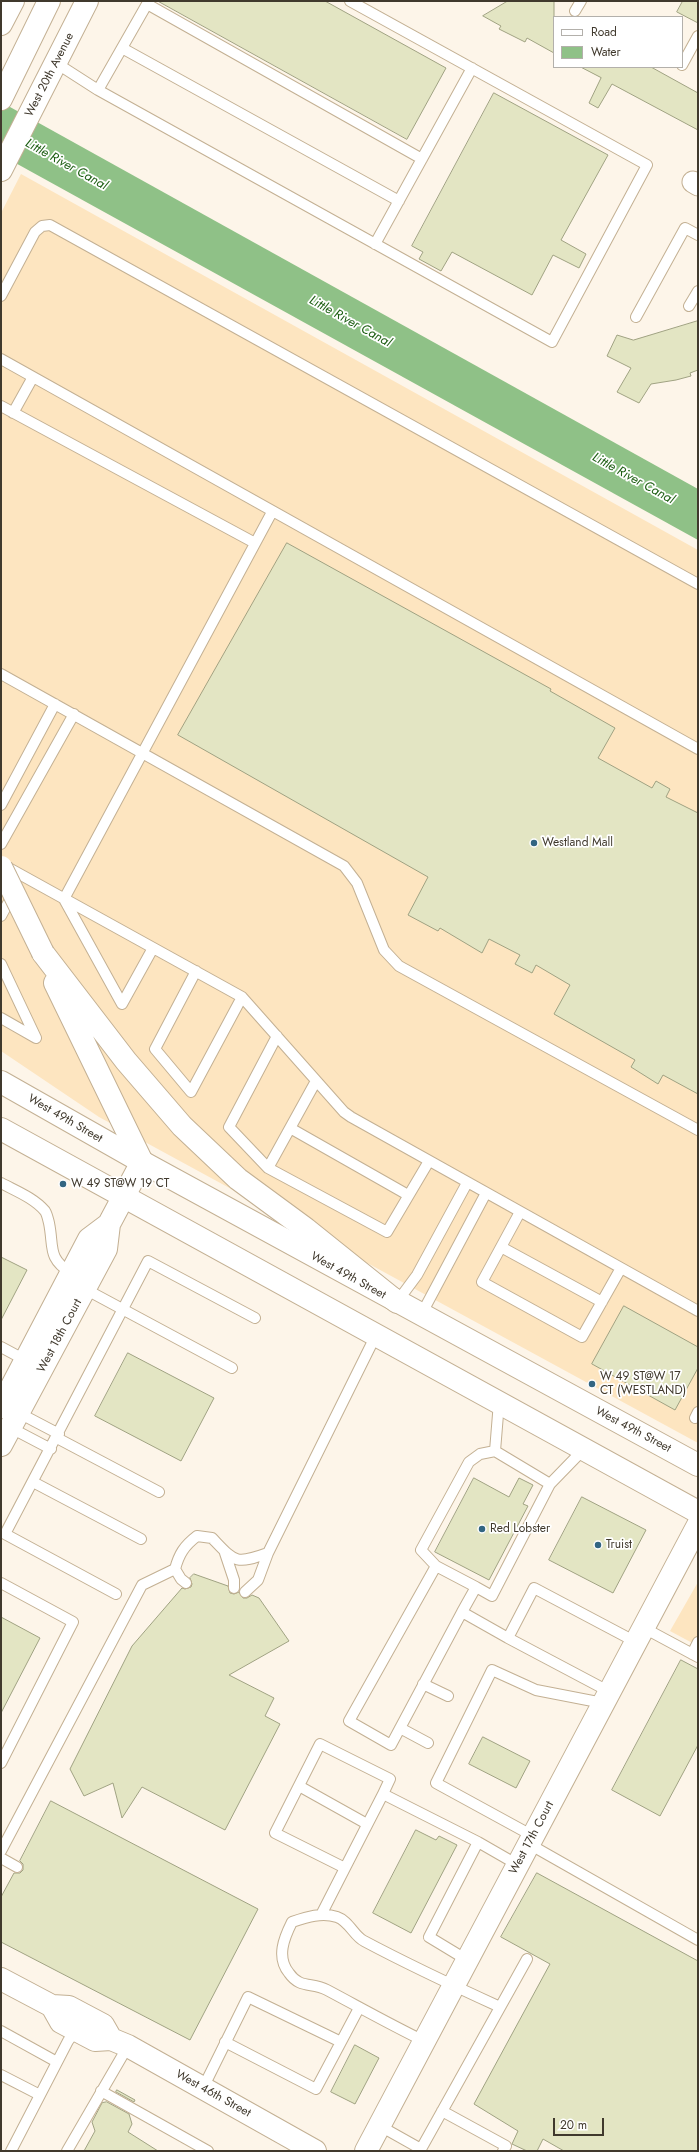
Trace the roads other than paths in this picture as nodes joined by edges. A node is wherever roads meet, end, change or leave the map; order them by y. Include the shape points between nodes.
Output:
1 (13, 1) edge
2 (49, 1) edge
3 (87, 1) edge
4 (350, 1) edge
5 (580, 1) edge
6 (575, 11) dead end
7 (1, 24) edge
8 (698, 36) edge
9 (122, 48) junction
10 (56, 62) junction
11 (683, 63) edge
12 (472, 68) junction
13 (98, 90) junction
14 (1, 100) edge
15 (422, 159) junction
16 (1, 170) edge
17 (399, 201) junction
18 (698, 235) edge
19 (375, 244) junction
20 (698, 291) edge
21 (1, 296) edge
22 (689, 306) dead end
23 (636, 317) dead end
24 (1, 359) edge
25 (33, 377) junction
26 (1, 406) edge
27 (13, 413) junction
28 (272, 512) junction
29 (255, 544) junction
30 (698, 584) edge
31 (1, 674) edge
32 (55, 704) junction
33 (74, 714) junction
34 (698, 749) edge
35 (142, 752) junction
36 (1, 805) edge
37 (1, 844) edge
38 (1, 866) edge
39 (23, 876) junction
40 (64, 899) junction
41 (1, 916) edge
42 (153, 948) junction
43 (43, 953) junction
44 (1, 964) edge
45 (196, 971) junction
46 (242, 997) junction
47 (1, 1018) edge
48 (277, 1036) junction
49 (1, 1068) edge
50 (316, 1081) junction
51 (1, 1082) edge
52 (64, 1118) junction
53 (290, 1128) junction
54 (1, 1129) edge
55 (698, 1130) edge
56 (429, 1161) junction
57 (142, 1162) junction
58 (268, 1168) junction
59 (1, 1183) edge
60 (467, 1183) junction
61 (486, 1193) junction
62 (408, 1195) junction
63 (124, 1197) junction
64 (520, 1212) junction
65 (501, 1247) junction
66 (621, 1268) junction
67 (78, 1281) junction
68 (397, 1302) junction
69 (602, 1302) junction
70 (697, 1308) edge
71 (123, 1310) junction
72 (421, 1315) junction
73 (256, 1318) dead end
74 (376, 1335) junction
75 (1, 1347) edge
76 (34, 1364) junction
77 (232, 1368) dead end
78 (499, 1402) junction
79 (8, 1423) edge
80 (58, 1436) junction
81 (51, 1449) junction
82 (583, 1450) junction
83 (495, 1451) junction
84 (698, 1465) edge
85 (33, 1482) junction
86 (550, 1484) junction
87 (159, 1492) dead end
88 (698, 1512) edge
89 (698, 1525) edge
90 (142, 1539) dead end
91 (225, 1553) junction
92 (268, 1553) junction
93 (436, 1566) junction
94 (175, 1569) junction
95 (1, 1583) edge
96 (186, 1583) dead end
97 (476, 1587) junction
98 (234, 1588) dead end
99 (245, 1592) dead end
100 (116, 1594) dead end
101 (462, 1612) junction
102 (640, 1635) junction
103 (508, 1638) junction
104 (698, 1642) edge
105 (695, 1655) edge
106 (423, 1684) junction
107 (448, 1696) dead end
108 (606, 1698) junction
109 (400, 1728) junction
110 (428, 1743) dead end
111 (1, 1763) edge
112 (298, 1786) junction
113 (383, 1794) junction
114 (367, 1824) junction
115 (531, 1840) junction
116 (478, 1842) junction
117 (1, 1851) edge
118 (1, 1858) edge
119 (518, 1865) junction
120 (17, 1867) dead end
121 (345, 1868) junction
122 (321, 1915) junction
123 (698, 1940) edge
124 (527, 1959) dead end
125 (468, 1960) junction
126 (1, 1979) edge
127 (454, 1986) junction
128 (52, 2006) junction
129 (500, 2007) junction
130 (358, 2008) junction
131 (76, 2030) junction
132 (1, 2031) edge
133 (424, 2041) junction
134 (225, 2042) junction
135 (341, 2042) junction
136 (119, 2043) junction
137 (57, 2062) junction
138 (1, 2075) edge
139 (203, 2088) junction
140 (101, 2091) junction
141 (40, 2095) junction
142 (442, 2111) junction
143 (380, 2126) junction
144 (423, 2150) edge
145 (11, 2151) edge
146 (67, 2151) edge
147 (208, 2151) edge
148 (315, 2151) edge
149 (366, 2151) edge
150 (503, 2151) edge

1 - 7 main road
2 - 14 main road
3 - 10 main road, West 20th Avenue
4 - 12 lane
5 - 6 lane
8 - 11 lane
9 - 13 lane
9 - 15 lane via 147,4
9 - 17 lane
10 - 13 lane
10 - 16 main road, West 20th Avenue
12 - 15 lane
12 - 19 lane via 647,165 552,342
13 - 19 lane
15 - 17 lane
17 - 19 lane
18 - 23 lane via 685,228
20 - 22 lane
21 - 30 lane via 35,232 42,226 50,225
24 - 25 lane
25 - 27 lane
25 - 28 lane
26 - 27 lane
27 - 29 lane
28 - 29 lane
28 - 34 lane
29 - 35 lane
31 - 32 lane
32 - 33 lane
32 - 36 lane
33 - 35 lane
33 - 37 lane
35 - 40 lane
35 - 55 lane via 344,866 357,884 384,950 399,966
38 - 39 lane
38 - 43 main road, bridge
39 - 40 lane
39 - 41 lane
40 - 42 lane
40 - 42 lane via 122,1004
42 - 45 lane
43 - 57 main road via 62,1001
43 - 68 main road via 126,1061 182,1126 238,1179 306,1229
44 - 47 lane via 36,1038
45 - 46 lane
45 - 46 lane via 155,1049 192,1092
46 - 48 lane
48 - 50 lane
48 - 58 lane via 229,1127
49 - 52 main road via 33,1090
50 - 53 lane
50 - 56 lane via 344,1112
51 - 52 main road, West 49th Street
52 - 57 main road, West 49th Street
53 - 58 lane
53 - 62 lane
54 - 63 main road
56 - 60 lane
56 - 62 lane
57 - 63 main road, West 18th Court
57 - 68 main road, West 49th Street
58 - 62 lane via 387,1232
59 - 67 lane via 28,1197 46,1212 54,1257
60 - 61 lane
60 - 68 lane via 417,1275
61 - 64 lane
61 - 72 lane
63 - 67 main road, West 18th Court via 109,1224 89,1239
63 - 74 main road
64 - 65 lane
64 - 66 lane
65 - 69 lane
65 - 69 lane via 482,1282 582,1338
66 - 69 lane
66 - 70 lane
67 - 71 lane
67 - 76 main road, West 18th Court
68 - 72 main road, West 49th Street
71 - 73 lane via 148,1262
71 - 77 lane
71 - 80 lane
72 - 84 main road, West 49th Street
74 - 78 main road
74 - 92 lane
75 - 76 lane
76 - 79 main road, West 18th Court
78 - 82 main road
78 - 83 lane
79 - 80 lane
79 - 81 lane
80 - 81 lane
80 - 87 lane
81 - 85 lane
82 - 86 lane
82 - 88 main road
83 - 86 lane
83 - 93 lane via 480,1454 470,1462 421,1550
85 - 90 lane
85 - 100 lane via 5,1534
86 - 97 lane via 492,1596
89 - 102 main road, West 17th Court
91 - 92 lane via 232,1558 245,1561
91 - 94 lane via 212,1538 196,1536 179,1554
91 - 98 lane
92 - 99 lane via 258,1580
93 - 97 lane
93 - 109 lane via 349,1721 391,1745
94 - 96 lane
94 - 117 lane via 142,1585
95 - 111 lane via 73,1622
97 - 101 lane
101 - 103 lane
101 - 106 lane
102 - 103 lane via 534,1588
102 - 105 lane
102 - 108 main road, West 17th Court
103 - 108 lane
104 - 105 lane
106 - 107 lane
106 - 109 lane
108 - 115 main road, West 17th Court
108 - 115 lane via 536,1690 492,1670 436,1783
109 - 110 lane
112 - 113 lane via 320,1744 390,1779
112 - 114 lane
112 - 121 lane via 275,1833
113 - 114 lane
113 - 116 lane
114 - 121 lane
115 - 119 main road, West 17th Court
115 - 123 lane
116 - 119 lane
116 - 125 lane via 429,1937
118 - 120 lane
119 - 125 main road, West 17th Court
121 - 122 lane
122 - 127 lane via 338,1917 362,1940
122 - 130 lane via 316,1914 292,1922 284,1939 282,1958 288,1973 299,1984 324,1989
124 - 129 lane
125 - 127 main road, West 17th Court
126 - 128 main road, West 46th Street
127 - 129 lane
127 - 133 main road, West 17th Court
128 - 131 main road, West 46th Street via 61,2022
128 - 136 main road, West 46th Street via 69,2007 103,2025
129 - 142 lane
130 - 133 lane
130 - 135 lane
131 - 136 main road, West 46th Street via 96,2040
131 - 137 lane
132 - 137 lane
133 - 143 main road, West 17th Court
134 - 135 lane via 248,1997
134 - 135 lane via 316,2089
134 - 139 lane
136 - 139 main road, West 46th Street
136 - 140 lane
137 - 141 lane
138 - 141 lane
139 - 148 main road, West 46th Street
140 - 146 lane
140 - 147 lane
141 - 145 lane
142 - 144 lane
142 - 150 lane via 506,2146
143 - 144 lane
143 - 149 main road, West 17th Court

